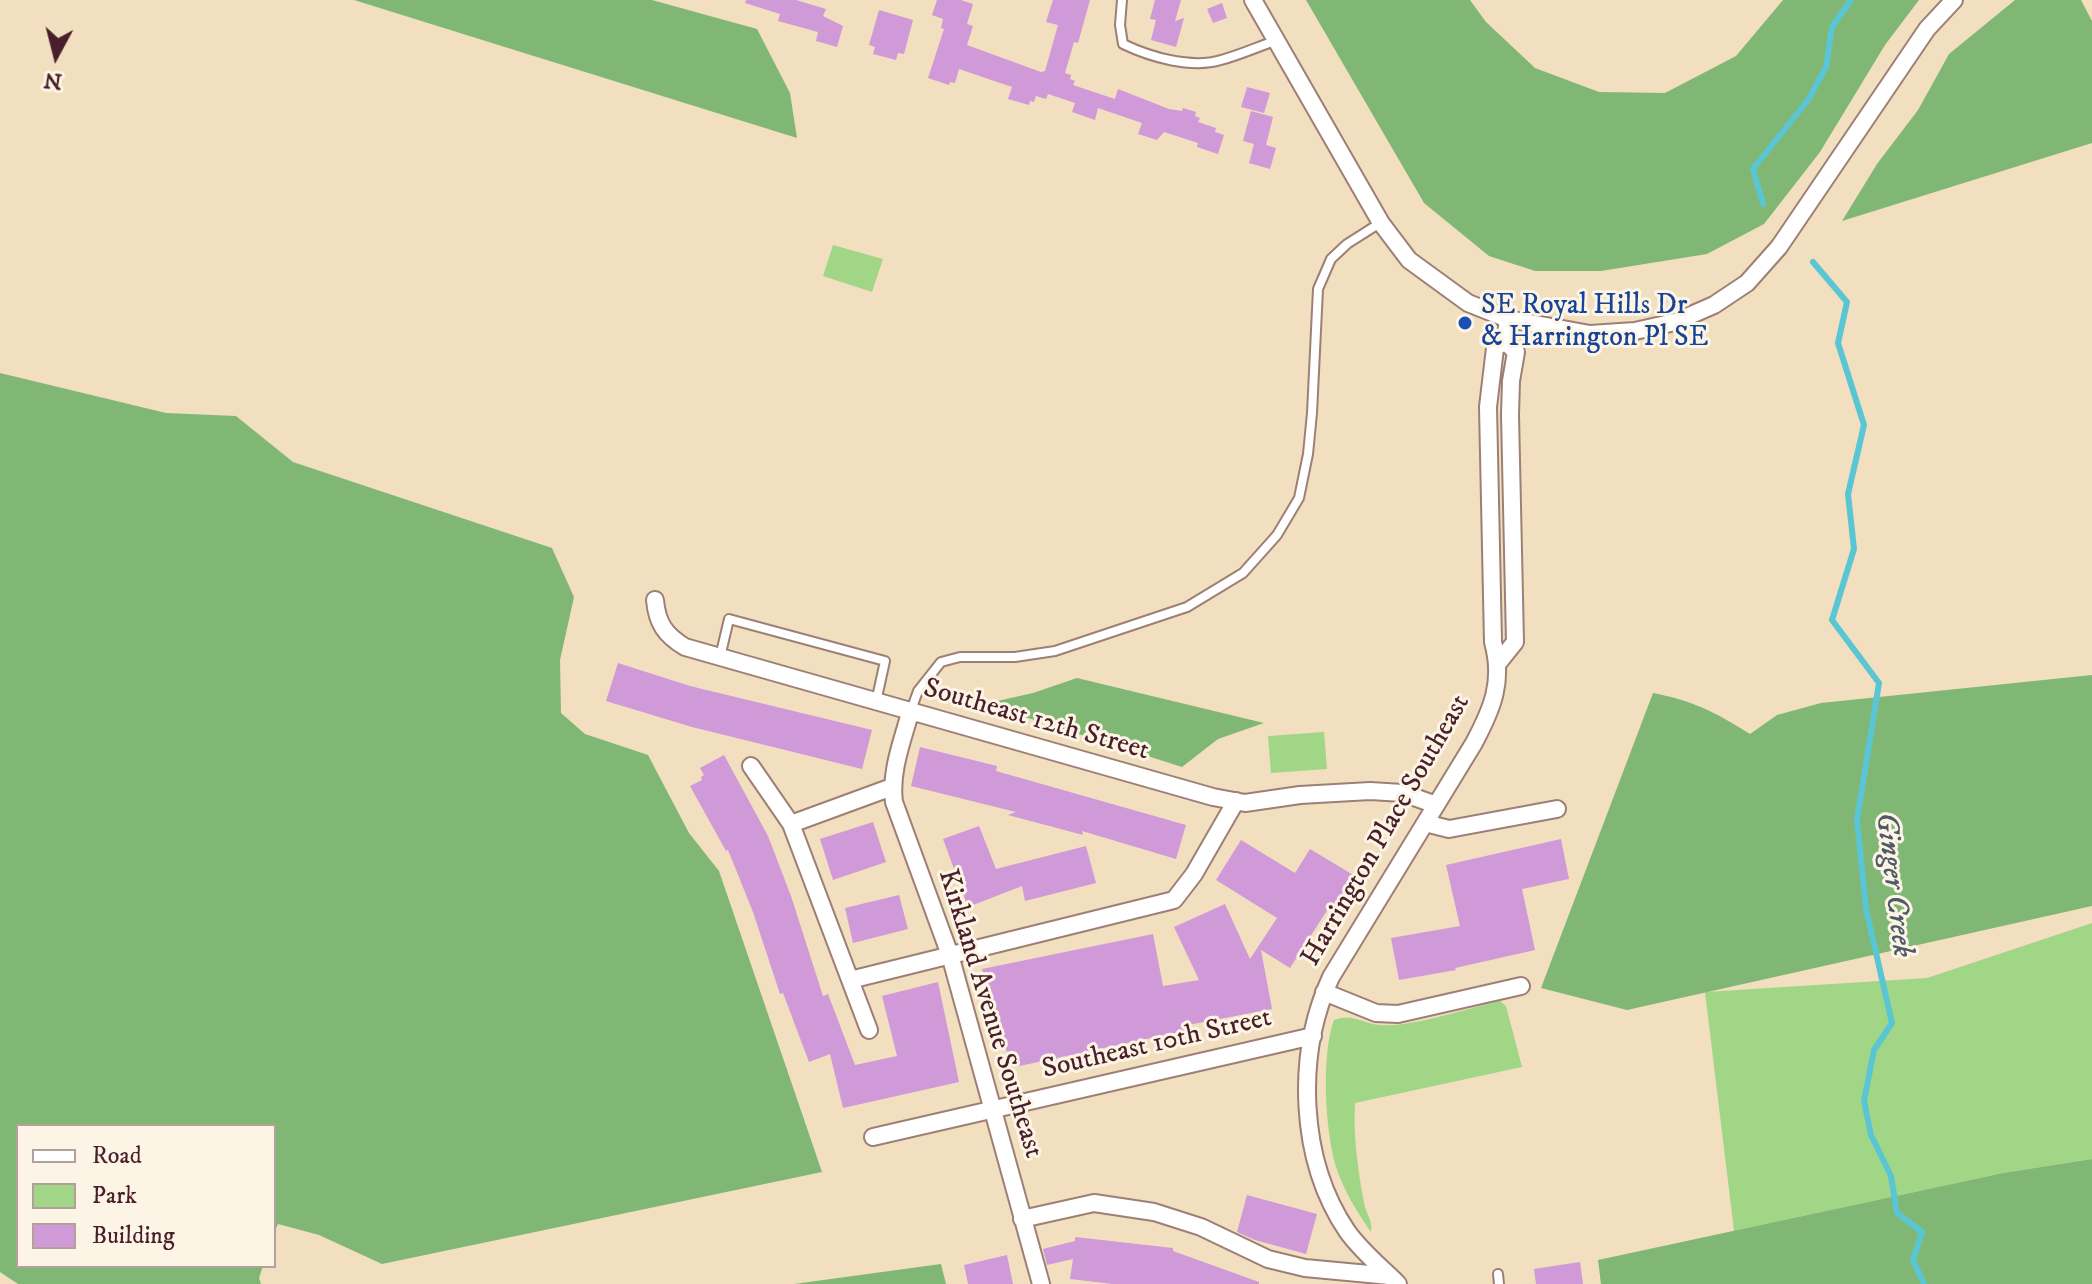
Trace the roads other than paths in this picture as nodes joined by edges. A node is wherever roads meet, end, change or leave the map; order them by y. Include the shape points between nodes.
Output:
1 (1122, 0) edge
2 (1253, 0) edge
3 (1954, 0) edge
4 (1275, 41) junction
5 (1381, 223) junction
6 (1508, 319) junction
7 (655, 600) dead end
8 (720, 657) junction
9 (876, 703) junction
10 (910, 713) junction
11 (751, 766) dead end
12 (892, 787) junction
13 (1236, 801) junction
14 (1436, 805) junction
15 (1557, 809) dead end
16 (1425, 823) junction
17 (791, 824) junction
18 (950, 955) junction
19 (850, 980) junction
20 (1521, 986) dead end
21 (1324, 992) junction
22 (869, 1030) dead end
23 (1313, 1036) junction
24 (992, 1109) junction
25 (873, 1137) dead end
26 (1022, 1219) junction
27 (1498, 1274) dead end
28 (1394, 1280) edge
29 (1041, 1284) edge
30 (1499, 1284) edge

1 - 4 lane via 1123,44 1144,55 1218,61
2 - 4 street
3 - 6 street via 1927,29 1779,247 1747,283 1675,322 1635,331 1590,334
4 - 5 street
5 - 6 street via 1409,260 1437,282 1468,303
5 - 10 lane via 1331,259 1318,289 1311,427 1299,498 1277,535 1243,573 1187,607 1055,651 941,662 918,691
6 - 14 street, Harrington Place Southeast via 1505,341 1516,352 1510,415 1515,642 1499,662 1489,715
7 - 8 street, Southeast 12th Street via 656,617 668,636
8 - 9 street, Southeast 12th Street
8 - 9 lane via 729,619 885,661
9 - 10 street, Southeast 12th Street
10 - 12 street, Kirkland Avenue Southeast
10 - 13 street, Southeast 12th Street
11 - 17 street
12 - 17 street
12 - 18 street, Kirkland Avenue Southeast
13 - 14 street, Southeast 12th Street via 1370,791 1403,793
13 - 18 street via 1174,900
14 - 16 street, Harrington Place Southeast
15 - 16 street via 1449,829
16 - 21 street, Harrington Place Southeast
17 - 19 street
18 - 19 street
18 - 24 street, Kirkland Avenue Southeast
19 - 22 street
20 - 21 street via 1398,1014 1376,1013
21 - 23 street, Harrington Place Southeast
23 - 24 street, Southeast 10th Street
23 - 28 street, Harrington Place Southeast via 1308,1096 1318,1173 1349,1234
24 - 25 street, Southeast 10th Street
24 - 26 street, Kirkland Avenue Southeast
26 - 28 street via 1094,1203 1154,1212 1201,1227 1268,1259
26 - 29 street, Kirkland Avenue Southeast
27 - 30 lane

